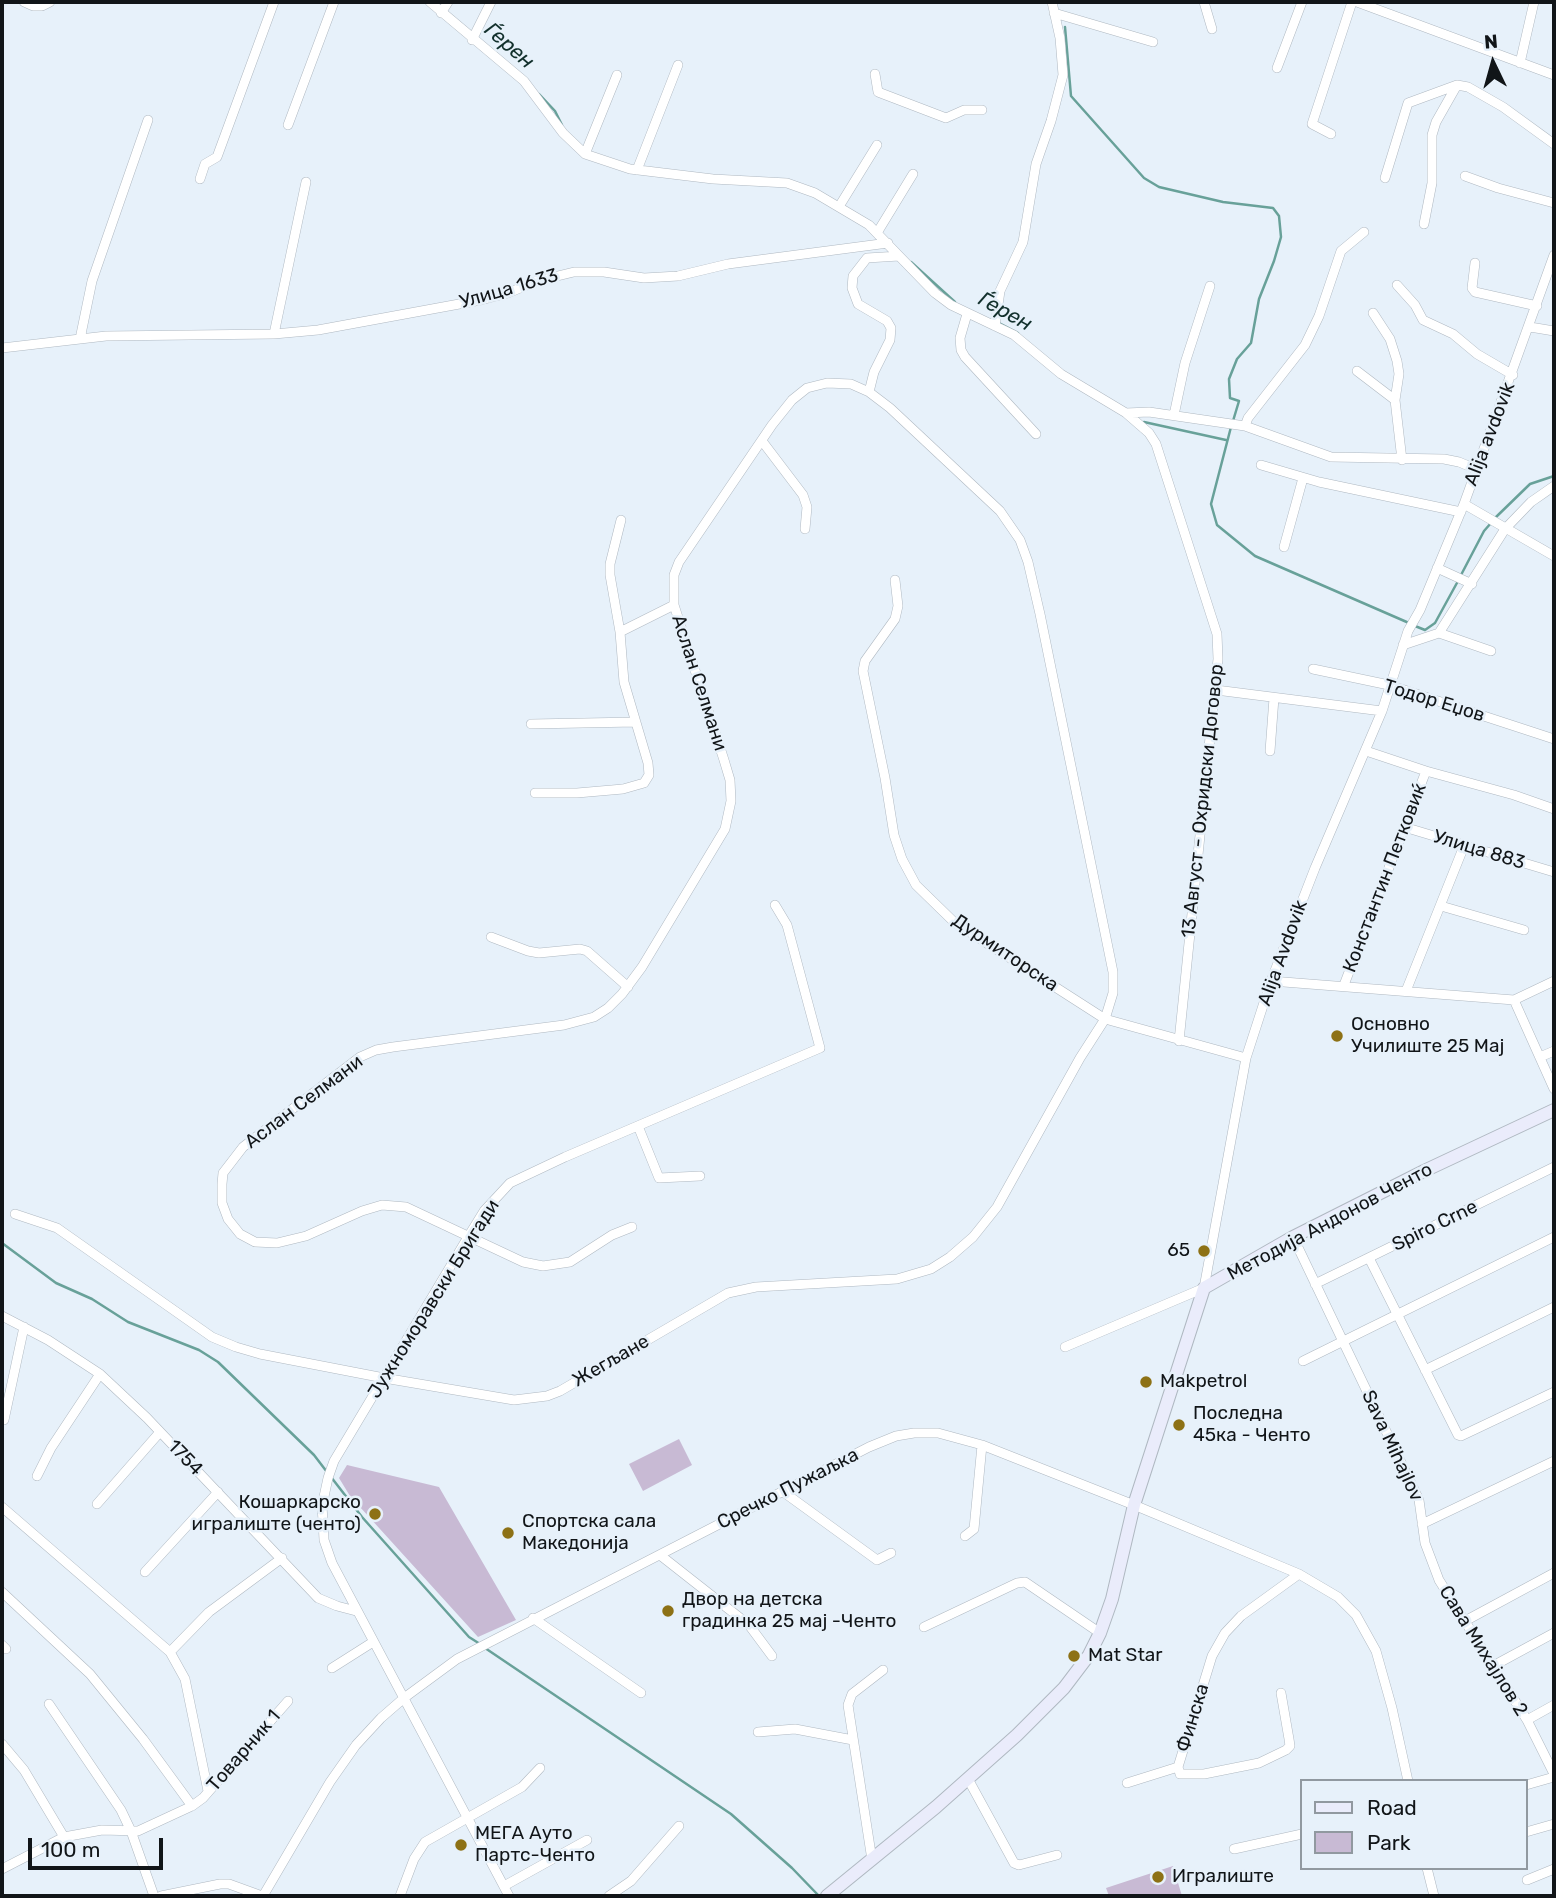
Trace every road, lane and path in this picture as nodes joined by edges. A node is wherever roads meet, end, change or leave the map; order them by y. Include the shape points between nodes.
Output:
1 (24, 2) edge
2 (50, 2) edge
3 (274, 2) edge
4 (334, 2) edge
5 (430, 2) edge
6 (448, 2) edge
7 (491, 2) edge
8 (1052, 2) edge
9 (1204, 2) edge
10 (1302, 2) edge
11 (1534, 2) edge
12 (1361, 3) edge
13 (441, 13) junction
14 (1054, 13) junction
15 (1212, 29) dead end
16 (472, 40) junction
17 (1153, 42) dead end
18 (1520, 63) junction
19 (678, 65) dead end
20 (1277, 68) dead end
21 (875, 74) dead end
22 (617, 75) dead end
23 (1554, 75) edge
24 (1457, 85) junction
25 (982, 110) dead end
26 (148, 120) dead end
27 (288, 125) dead end
28 (1331, 134) dead end
29 (1554, 144) edge
30 (877, 145) dead end
31 (585, 154) junction
32 (637, 170) junction
33 (913, 174) dead end
34 (1465, 176) dead end
35 (1385, 178) dead end
36 (200, 179) dead end
37 (306, 182) dead end
38 (1554, 203) edge
39 (840, 205) junction
40 (1424, 223) dead end
41 (1364, 232) dead end
42 (877, 233) junction
43 (888, 243) junction
44 (1554, 255) edge
45 (900, 256) junction
46 (1475, 263) dead end
47 (1397, 285) dead end
48 (1210, 286) dead end
49 (1537, 306) junction
50 (1373, 313) dead end
51 (967, 314) junction
52 (995, 326) junction
53 (1530, 327) junction
54 (1554, 331) edge
55 (274, 334) junction
56 (80, 339) junction
57 (2, 348) edge
58 (1357, 371) dead end
59 (1513, 375) junction
60 (869, 392) junction
61 (1395, 400) junction
62 (1126, 413) junction
63 (1174, 415) junction
64 (1241, 425) junction
65 (1036, 435) dead end
66 (761, 441) junction
67 (1402, 460) junction
68 (1261, 465) dead end
69 (1476, 469) junction
70 (1303, 478) junction
71 (1554, 486) edge
72 (1462, 508) junction
73 (621, 520) dead end
74 (1501, 526) junction
75 (805, 529) dead end
76 (1284, 547) dead end
77 (1554, 556) edge
78 (1437, 568) junction
79 (895, 580) dead end
80 (1469, 583) junction
81 (674, 605) junction
82 (1408, 631) joint
83 (620, 632) junction
84 (1439, 633) junction
85 (1403, 645) junction
86 (1491, 651) dead end
87 (1313, 669) dead end
88 (1389, 685) junction
89 (1216, 690) junction
90 (1274, 698) junction
91 (1382, 711) junction
92 (636, 722) junction
93 (531, 724) dead end
94 (1554, 739) edge
95 (1270, 751) dead end
96 (1366, 751) junction
97 (1426, 771) junction
98 (535, 793) dead end
99 (1554, 809) edge
100 (1404, 827) junction
101 (1464, 846) junction
102 (1554, 872) edge
103 (775, 905) dead end
104 (1441, 906) junction
105 (1524, 930) dead end
106 (491, 937) dead end
107 (1271, 981) junction
108 (1554, 981) edge
109 (1344, 985) junction
110 (628, 986) junction
111 (1406, 992) junction
112 (1514, 1000) junction
113 (1105, 1019) junction
114 (1179, 1041) junction
115 (1554, 1051) edge
116 (1540, 1057) junction
117 (1246, 1058) junction
118 (1554, 1089) edge
119 (1554, 1110) edge
120 (638, 1126) junction
121 (1554, 1167) edge
122 (700, 1176) dead end
123 (15, 1214) dead end
124 (632, 1227) dead end
125 (468, 1237) junction
126 (1293, 1237) junction
127 (1554, 1237) edge
128 (1369, 1258) junction
129 (1315, 1284) junction
130 (1204, 1288) junction
131 (1554, 1307) edge
132 (1397, 1315) junction
133 (2, 1316) edge
134 (24, 1327) junction
135 (1343, 1341) junction
136 (1065, 1347) dead end
137 (1303, 1361) dead end
138 (1425, 1370) junction
139 (100, 1374) junction
140 (384, 1378) junction
141 (1554, 1392) edge
142 (4, 1420) dead end
143 (160, 1432) junction
144 (982, 1445) junction
145 (1554, 1461) edge
146 (37, 1476) dead end
147 (782, 1491) junction
148 (218, 1492) junction
149 (97, 1504) dead end
150 (1134, 1505) junction
151 (2, 1507) edge
152 (1422, 1524) junction
153 (965, 1536) dead end
154 (891, 1553) dead end
155 (660, 1555) junction
156 (282, 1558) junction
157 (145, 1572) dead end
158 (1554, 1573) edge
159 (1299, 1574) junction
160 (2, 1592) edge
161 (356, 1611) junction
162 (533, 1618) junction
163 (1465, 1621) junction
164 (924, 1627) dead end
165 (1100, 1633) junction
166 (1554, 1633) edge
167 (373, 1642) junction
168 (170, 1651) junction
169 (772, 1656) dead end
170 (1493, 1666) junction
171 (332, 1668) dead end
172 (883, 1670) dead end
173 (641, 1693) dead end
174 (1281, 1693) dead end
175 (404, 1698) junction
176 (288, 1701) dead end
177 (49, 1704) dead end
178 (1554, 1705) edge
179 (1527, 1720) junction
180 (758, 1732) dead end
181 (853, 1740) junction
182 (2, 1744) edge
183 (1178, 1767) junction
184 (540, 1768) dead end
185 (1554, 1776) edge
186 (968, 1779) junction
187 (1408, 1779) edge
188 (1127, 1783) dead end
189 (1528, 1784) edge
190 (208, 1791) junction
191 (192, 1806) junction
192 (468, 1819) junction
193 (1554, 1824) edge
194 (679, 1826) dead end
195 (131, 1831) junction
196 (1528, 1831) edge
197 (1300, 1834) edge
198 (64, 1836) junction
199 (587, 1840) dead end
200 (1234, 1849) dead end
201 (1057, 1855) dead end
202 (872, 1860) junction
203 (3, 1866) edge
204 (1554, 1869) edge
205 (1427, 1870) edge
206 (1527, 1880) dead end
207 (504, 1886) junction
208 (829, 1894) edge
209 (154, 1896) edge
210 (161, 1896) edge
211 (263, 1896) edge
212 (400, 1896) edge
213 (509, 1896) edge
214 (609, 1896) edge
215 (1433, 1896) edge

1 - 2 street via 42,6
3 - 36 street via 217,157 205,164
4 - 27 street
5 - 13 street, 13 Август - Охридски Договор
6 - 13 street
7 - 16 street
8 - 14 street
9 - 15 street
10 - 20 street
11 - 18 street
12 - 18 street
12 - 28 street via 1312,124
13 - 16 street, 13 Август - Охридски Договор
14 - 17 street
14 - 52 street via 1063,75 1036,164 1023,242 1000,290
16 - 31 street, 13 Август - Охридски Договор via 524,81 562,133
18 - 23 street
19 - 32 street
21 - 25 street via 878,92 946,118 964,110
22 - 31 street
24 - 29 street via 1503,107
24 - 35 street via 1408,103
24 - 40 street via 1436,122
26 - 56 street via 92,281
30 - 39 street
31 - 32 street, 13 Август - Охридски Договор
32 - 39 street, 13 Август - Охридски Договор via 787,183
33 - 42 street
34 - 38 street
37 - 55 street
39 - 42 street, 13 Август - Охридски Договор
41 - 64 street via 1341,251 1305,345
42 - 43 street, 13 Август - Охридски Договор
43 - 45 street, 13 Август - Охридски Договор
43 - 55 street, Улица 1633 via 729,264 678,276 573,272 481,300
44 - 49 street, Alija avdovik
45 - 51 street, 13 Август - Охридски Договор via 935,293
45 - 60 street via 867,258 853,276 858,304 891,328
46 - 49 street via 1475,292
47 - 59 street via 1423,320
48 - 63 street
49 - 53 street, Alija avdovik
50 - 61 street via 1390,339 1397,361
51 - 52 street, 13 Август - Охридски Договор
51 - 65 street via 961,350
52 - 62 street, 13 Август - Охридски Договор via 1014,335 1060,374
53 - 54 street
53 - 59 street, Alija avdovik
55 - 56 street, Улица 1633
56 - 57 street, Улица 1633
58 - 61 street
59 - 69 street, Alija avdovik
60 - 66 street, Аслан Селмани via 850,384 807,388
60 - 113 street, Аслан Селмани via 1000,511 1020,540 1040,614 1113,972 1114,993
61 - 67 street
62 - 63 street
62 - 89 street, 13 Август - Охридски Договор via 1156,444 1216,634
63 - 64 street
64 - 67 street via 1331,457
66 - 75 street via 803,495
66 - 81 street, Аслан Селмани via 679,562
67 - 69 street via 1452,460
68 - 70 street
69 - 72 street, Alija avdovik
70 - 72 street
70 - 76 street
71 - 74 street
72 - 74 street
72 - 78 street, Alija avdovik
73 - 83 street via 610,565
74 - 77 street
74 - 80 street
78 - 80 street
78 - 82 street, Alija avdovik
79 - 113 street, Дурмиторска via 895,619 865,661 863,671 902,859 916,885 954,922
80 - 84 street
81 - 83 street
81 - 110 street, Аслан Селмани via 730,780 732,802 725,829
82 - 85 street, Alija Avdovik
83 - 92 street via 624,682
84 - 85 street
84 - 86 street
85 - 88 street, Alija Avdovik
87 - 88 street, Тодор Еџов
88 - 91 street, Alija Avdovik
88 - 94 street, Тодор Еџов
89 - 90 street
89 - 114 street, 13 Август - Охридски Договор
90 - 91 street
90 - 95 street
91 - 96 street, Alija Avdovik
92 - 93 street
92 - 98 street via 649,771 644,783 604,791
96 - 97 street
96 - 107 street, Alija Avdovik
97 - 99 street
97 - 100 street, Константин Петковиќ
100 - 101 street, Улица 883
100 - 109 street, Константин Петковиќ
101 - 102 street, Улица 883
101 - 104 street
103 - 120 street, Јужноморавски Бригади via 787,925 820,1048
104 - 105 street
104 - 111 street
106 - 110 street via 538,953 587,951
107 - 109 street
107 - 117 street, Alija Avdovik
108 - 112 street
109 - 111 street
110 - 125 street, Аслан Селмани via 594,1017 564,1025 368,1053 243,1147 223,1173 222,1203 228,1219 240,1234 255,1242 277,1243 306,1236 382,1205 406,1207
111 - 112 street
112 - 116 street
113 - 114 street, Дурмиторска
113 - 140 street, Жегљане via 998,1207 973,1237 930,1269 897,1279 755,1287 728,1293 547,1396 514,1400
114 - 117 street, Дурмиторска
115 - 116 street
116 - 118 street
117 - 130 street, Alija Avdovik
119 - 126 main road, Методија Андонов Ченто
120 - 122 street via 659,1178
120 - 125 street, Јужноморавски Бригади via 510,1184 484,1210
121 - 128 street, Spiro Crne
123 - 140 street, Жегљане via 57,1228 212,1337 260,1354
124 - 125 street, Јужноморавски Бригади via 570,1262 543,1266
125 - 140 street, Јужноморавски Бригади
126 - 129 street, Sava Mihajlov
126 - 130 main road, Методија Андонов Ченто
127 - 132 street
128 - 129 street, Spiro Crne
128 - 132 street
129 - 135 street, Sava Mihajlov
130 - 136 street
130 - 150 main road, Методија Андонов Ченто
131 - 138 street
132 - 135 street
132 - 138 street
133 - 134 street, 1754
134 - 139 street, 1754
134 - 142 street
135 - 137 street
135 - 152 street, Sava Mihajlov via 1419,1500
138 - 141 street via 1455,1433 1461,1436
139 - 143 street, 1754
139 - 146 street
140 - 161 street, Јужноморавски Бригади via 334,1461 322,1506 324,1540
143 - 148 street, 1754
143 - 149 street
144 - 147 street, Сречко Пужаљка via 938,1433 896,1436
144 - 150 street, Сречко Пужаљка
144 - 153 street via 974,1529
145 - 152 street, Sava Mihajlov
147 - 154 street via 877,1560
147 - 155 street, Сречко Пужаљка
148 - 156 street, 1754
148 - 157 street
150 - 159 street
150 - 165 main road, Методија Андонов Ченто
151 - 168 street
152 - 163 street, Сава Михајлов 2 via 1438,1580
155 - 162 street, Сречко Пужаљка
155 - 169 street via 749,1625
156 - 161 street, 1754 via 318,1598
156 - 168 street via 209,1612
158 - 163 street
159 - 183 street, Финска via 1241,1616 1226,1633 1212,1656
159 - 187 street via 1338,1597 1368,1634 1383,1671
160 - 191 street via 90,1674
161 - 167 street, Јужноморавски Бригади
162 - 173 street
162 - 175 street, Сречко Пужаљка via 457,1659
163 - 170 street, Сава Михајлов 2
164 - 165 street via 1026,1582
165 - 186 main road, Методија Андонов Ченто via 1064,1688
166 - 170 street
167 - 171 street
167 - 175 street, Јужноморавски Бригади
168 - 190 street via 185,1679
170 - 179 street, Сава Михајлов 2
172 - 181 street via 849,1699
174 - 183 street, Финска via 1290,1746 1286,1750 1259,1763 1204,1774 1183,1775
175 - 192 street, Јужноморавски Бригади
175 - 211 street, Сречко Пужаљка via 356,1745
176 - 190 street, Товарник 1
177 - 195 street
178 - 179 street
179 - 185 street, Сава Михајлов 2
180 - 181 street via 795,1729
181 - 202 street
182 - 198 street via 24,1770
183 - 188 street
184 - 192 street via 522,1787
185 - 189 street, Сава Михајлов 2
186 - 201 street via 1014,1863
186 - 202 main road, Методија Андонов Ченто
190 - 191 street, Товарник 1
191 - 195 street, Товарник 1
192 - 207 street, Јужноморавски Бригади
192 - 212 street via 425,1842
193 - 196 street
194 - 214 street via 631,1881
195 - 198 street, Товарник 1
195 - 209 street
197 - 200 street
198 - 203 street, Товарник 1
199 - 207 street
202 - 208 main road, Методија Андонов Ченто
204 - 206 street
205 - 215 street
207 - 213 street, Јужноморавски Бригади
210 - 211 street via 220,1884

